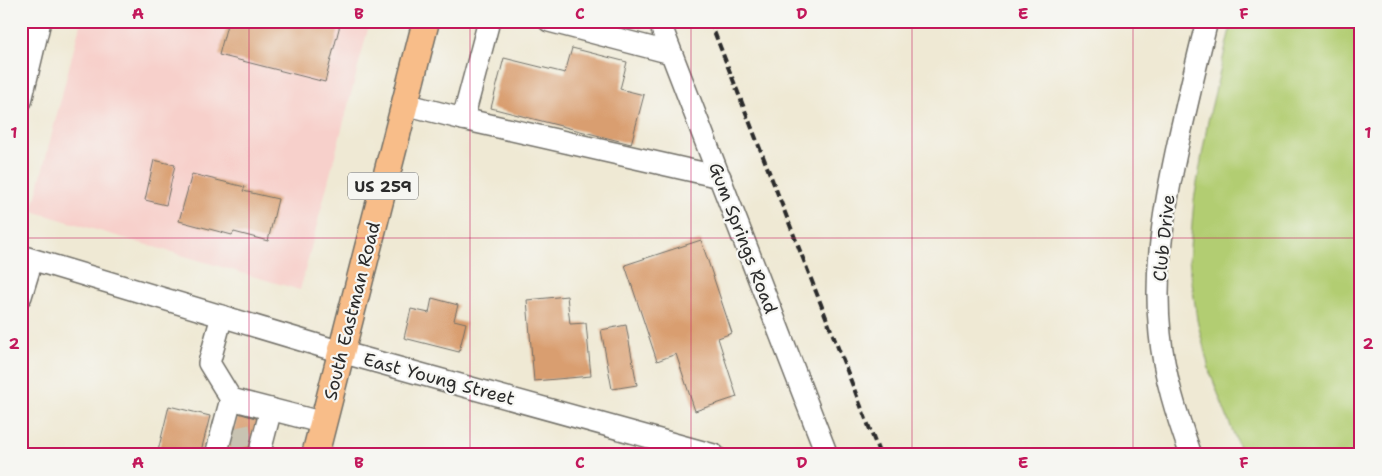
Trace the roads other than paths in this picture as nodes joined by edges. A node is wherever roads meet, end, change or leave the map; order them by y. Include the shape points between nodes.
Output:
1 (40, 21) edge
2 (426, 21) edge
3 (489, 21) edge
4 (549, 21) edge
5 (659, 21) edge
6 (1207, 21) edge
7 (671, 53) junction
8 (21, 101) edge
9 (404, 104) junction
10 (463, 119) junction
11 (720, 177) junction
12 (26, 258) edge
13 (21, 296) edge
14 (222, 316) junction
15 (341, 352) junction
16 (231, 399) junction
17 (271, 409) junction
18 (324, 422) junction
19 (259, 441) edge
20 (222, 445) edge
21 (315, 455) edge
22 (714, 455) edge
23 (827, 455) edge
24 (1191, 455) edge

1 - 8 street
2 - 9 main road, South Eastman Road / US 259
3 - 10 street
4 - 7 street
5 - 7 street, Gum Springs Road
6 - 24 street, Club Drive via 1172,175 1162,229 1158,278 1160,334 1168,384
7 - 11 street, Gum Springs Road
9 - 10 street
9 - 15 main road, South Eastman Road / US 259
10 - 11 street
11 - 23 street, Gum Springs Road
12 - 13 street
12 - 14 street, East Young Street
14 - 15 street, East Young Street
14 - 16 street via 209,363
15 - 18 main road, South Eastman Road / US 259
15 - 22 street, East Young Street
16 - 17 street
16 - 20 street
17 - 18 street
17 - 19 street
18 - 21 main road, South Eastman Road / US 259

